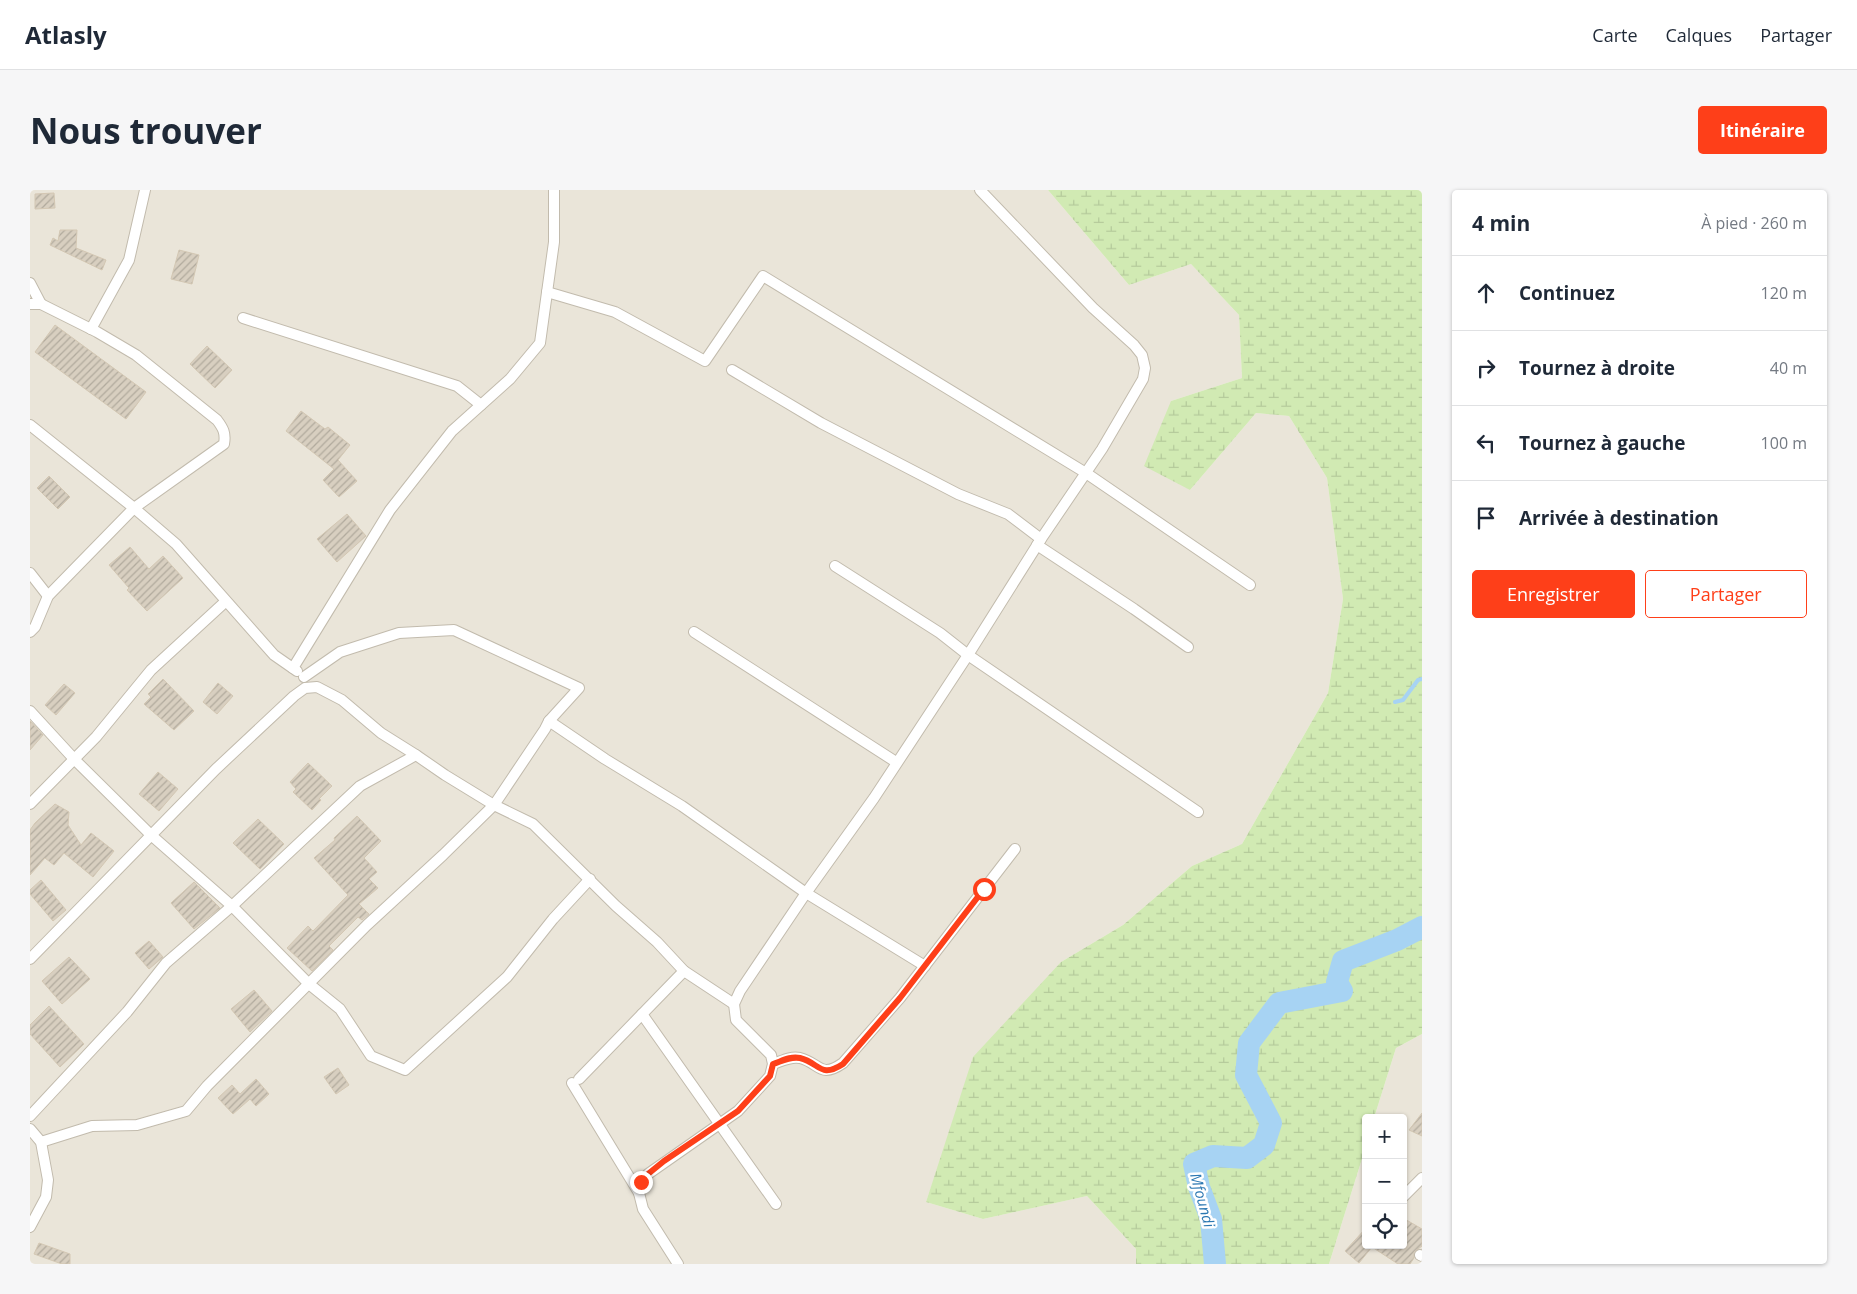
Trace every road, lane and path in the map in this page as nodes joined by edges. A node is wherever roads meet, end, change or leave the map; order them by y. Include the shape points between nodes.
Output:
1 (145, 190) edge
2 (554, 190) edge
3 (980, 190) edge
4 (30, 284) edge
5 (547, 292) junction
6 (30, 304) edge
7 (41, 304) junction
8 (243, 318) dead end
9 (91, 328) junction
10 (732, 370) dead end
11 (481, 405) junction
12 (30, 425) edge
13 (1086, 473) junction
14 (134, 508) junction
15 (1039, 542) junction
16 (835, 566) dead end
17 (30, 573) edge
18 (1250, 585) dead end
19 (48, 596) junction
20 (226, 602) junction
21 (30, 632) edge
22 (694, 632) dead end
23 (1188, 647) dead end
24 (968, 655) junction
25 (293, 668) junction
26 (304, 677) junction
27 (317, 687) junction
28 (30, 711) edge
29 (549, 721) junction
30 (416, 755) junction
31 (75, 760) junction
32 (896, 762) junction
33 (30, 804) edge
34 (494, 805) junction
35 (1198, 812) dead end
36 (151, 835) junction
37 (1015, 849) dead end
38 (590, 879) junction
39 (806, 893) junction
40 (232, 906) junction
41 (30, 959) edge
42 (925, 966) junction
43 (684, 971) junction
44 (309, 984) junction
45 (734, 1004) junction
46 (642, 1014) junction
47 (773, 1064) junction
48 (30, 1116) edge
49 (720, 1123) junction
50 (30, 1129) edge
51 (41, 1142) junction
52 (1422, 1178) edge
53 (639, 1193) junction
54 (1407, 1193) edge
55 (776, 1204) dead end
56 (30, 1228) edge
57 (678, 1264) edge

1 - 9 street via 129,260
2 - 5 street via 554,242
3 - 13 street via 1142,355 1143,379
4 - 7 street
5 - 11 street via 540,343 510,379
5 - 13 street via 615,312 705,361 763,276
6 - 7 street
7 - 9 street
8 - 11 street via 457,386
9 - 14 street via 136,355 217,420 226,436 224,444
10 - 15 street via 838,432 958,494 1008,514
11 - 25 street via 452,431 390,510
12 - 14 street
13 - 15 street
13 - 18 street
14 - 19 street
14 - 20 street via 176,544
15 - 23 street
15 - 24 street
16 - 24 street via 940,633
17 - 19 street
19 - 21 street
20 - 25 street via 274,655
20 - 31 street via 150,670
22 - 32 street
24 - 32 street
24 - 35 street
25 - 26 street
26 - 27 street
26 - 29 street via 340,652 399,633 454,630 579,688
27 - 30 street via 342,700 382,733
27 - 36 street via 305,688 294,696
28 - 31 street
29 - 34 street
29 - 39 street via 682,806
30 - 34 street
30 - 40 street via 360,786
31 - 33 street
31 - 36 street
32 - 39 street
34 - 38 street via 533,824
34 - 44 street
36 - 40 street
36 - 41 street
37 - 42 street
38 - 43 street
38 - 44 street via 552,919 507,977 405,1070 371,1056 340,1009
39 - 42 street
39 - 45 street
40 - 44 street
40 - 48 street via 166,963 127,1012
42 - 47 street via 843,1064 834,1070 823,1070 800,1058 788,1058
43 - 45 street
43 - 46 street
44 - 51 street via 186,1111 137,1125 92,1126
45 - 47 street via 736,1020 771,1055
46 - 49 street
46 - 53 street via 575,1081
47 - 49 street via 770,1076 738,1111
49 - 53 street via 648,1174 641,1182
49 - 55 street
50 - 51 street
51 - 56 street via 48,1180 46,1197
52 - 54 street
53 - 57 street via 643,1209

